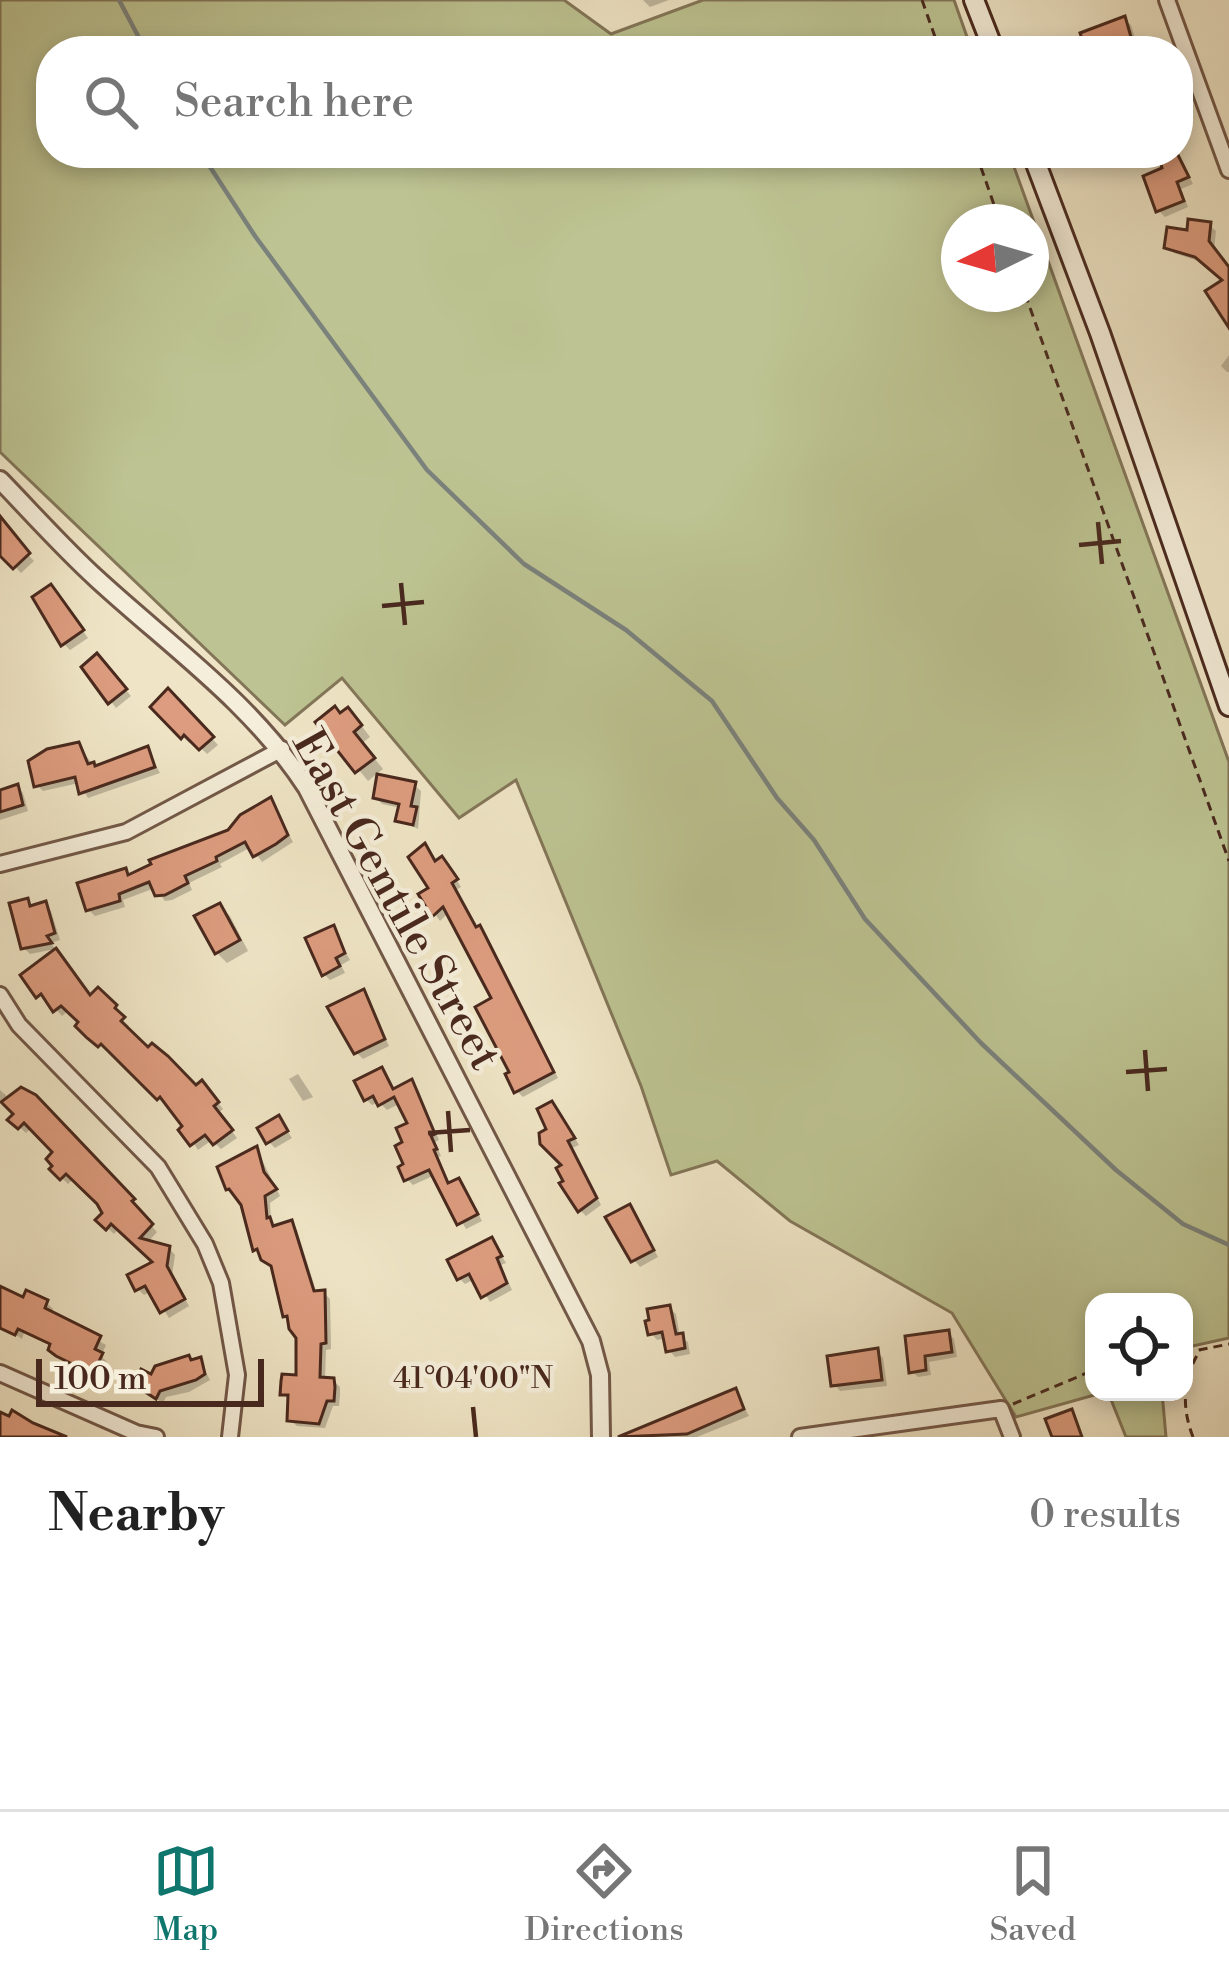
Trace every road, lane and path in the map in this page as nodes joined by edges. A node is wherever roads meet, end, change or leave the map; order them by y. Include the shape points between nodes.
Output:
1 (922, 0) edge
2 (974, 0) edge
3 (1167, 0) edge
4 (935, 36) edge
5 (988, 36) edge
6 (1180, 36) edge
7 (1193, 71) edge
8 (981, 168) edge
9 (1038, 168) edge
10 (1229, 170) edge
11 (994, 204) edge
12 (1031, 312) edge
13 (0, 480) edge
14 (1229, 706) edge
15 (282, 749) junction
16 (1229, 861) edge
17 (0, 864) edge
18 (0, 995) edge
19 (1229, 1344) edge
20 (1201, 1350) junction
21 (1193, 1351) edge
22 (0, 1373) edge
23 (1085, 1374) edge
24 (1001, 1409) junction
25 (156, 1437) edge
26 (230, 1437) edge
27 (601, 1437) edge
28 (800, 1437) edge
29 (1012, 1437) edge
30 (1193, 1437) edge

1 - 4 path
2 - 5 main road
3 - 6 street
7 - 10 street
8 - 11 path
9 - 14 main road
12 - 16 path
13 - 15 street, East Gentile Street
15 - 17 street via 126,832
15 - 27 street, East Gentile Street via 591,1341
18 - 26 street via 19,1025 158,1167 205,1244 233,1342
19 - 20 path
20 - 21 path
20 - 30 path via 1184,1398
22 - 25 street
23 - 24 path
24 - 28 street
24 - 29 street

